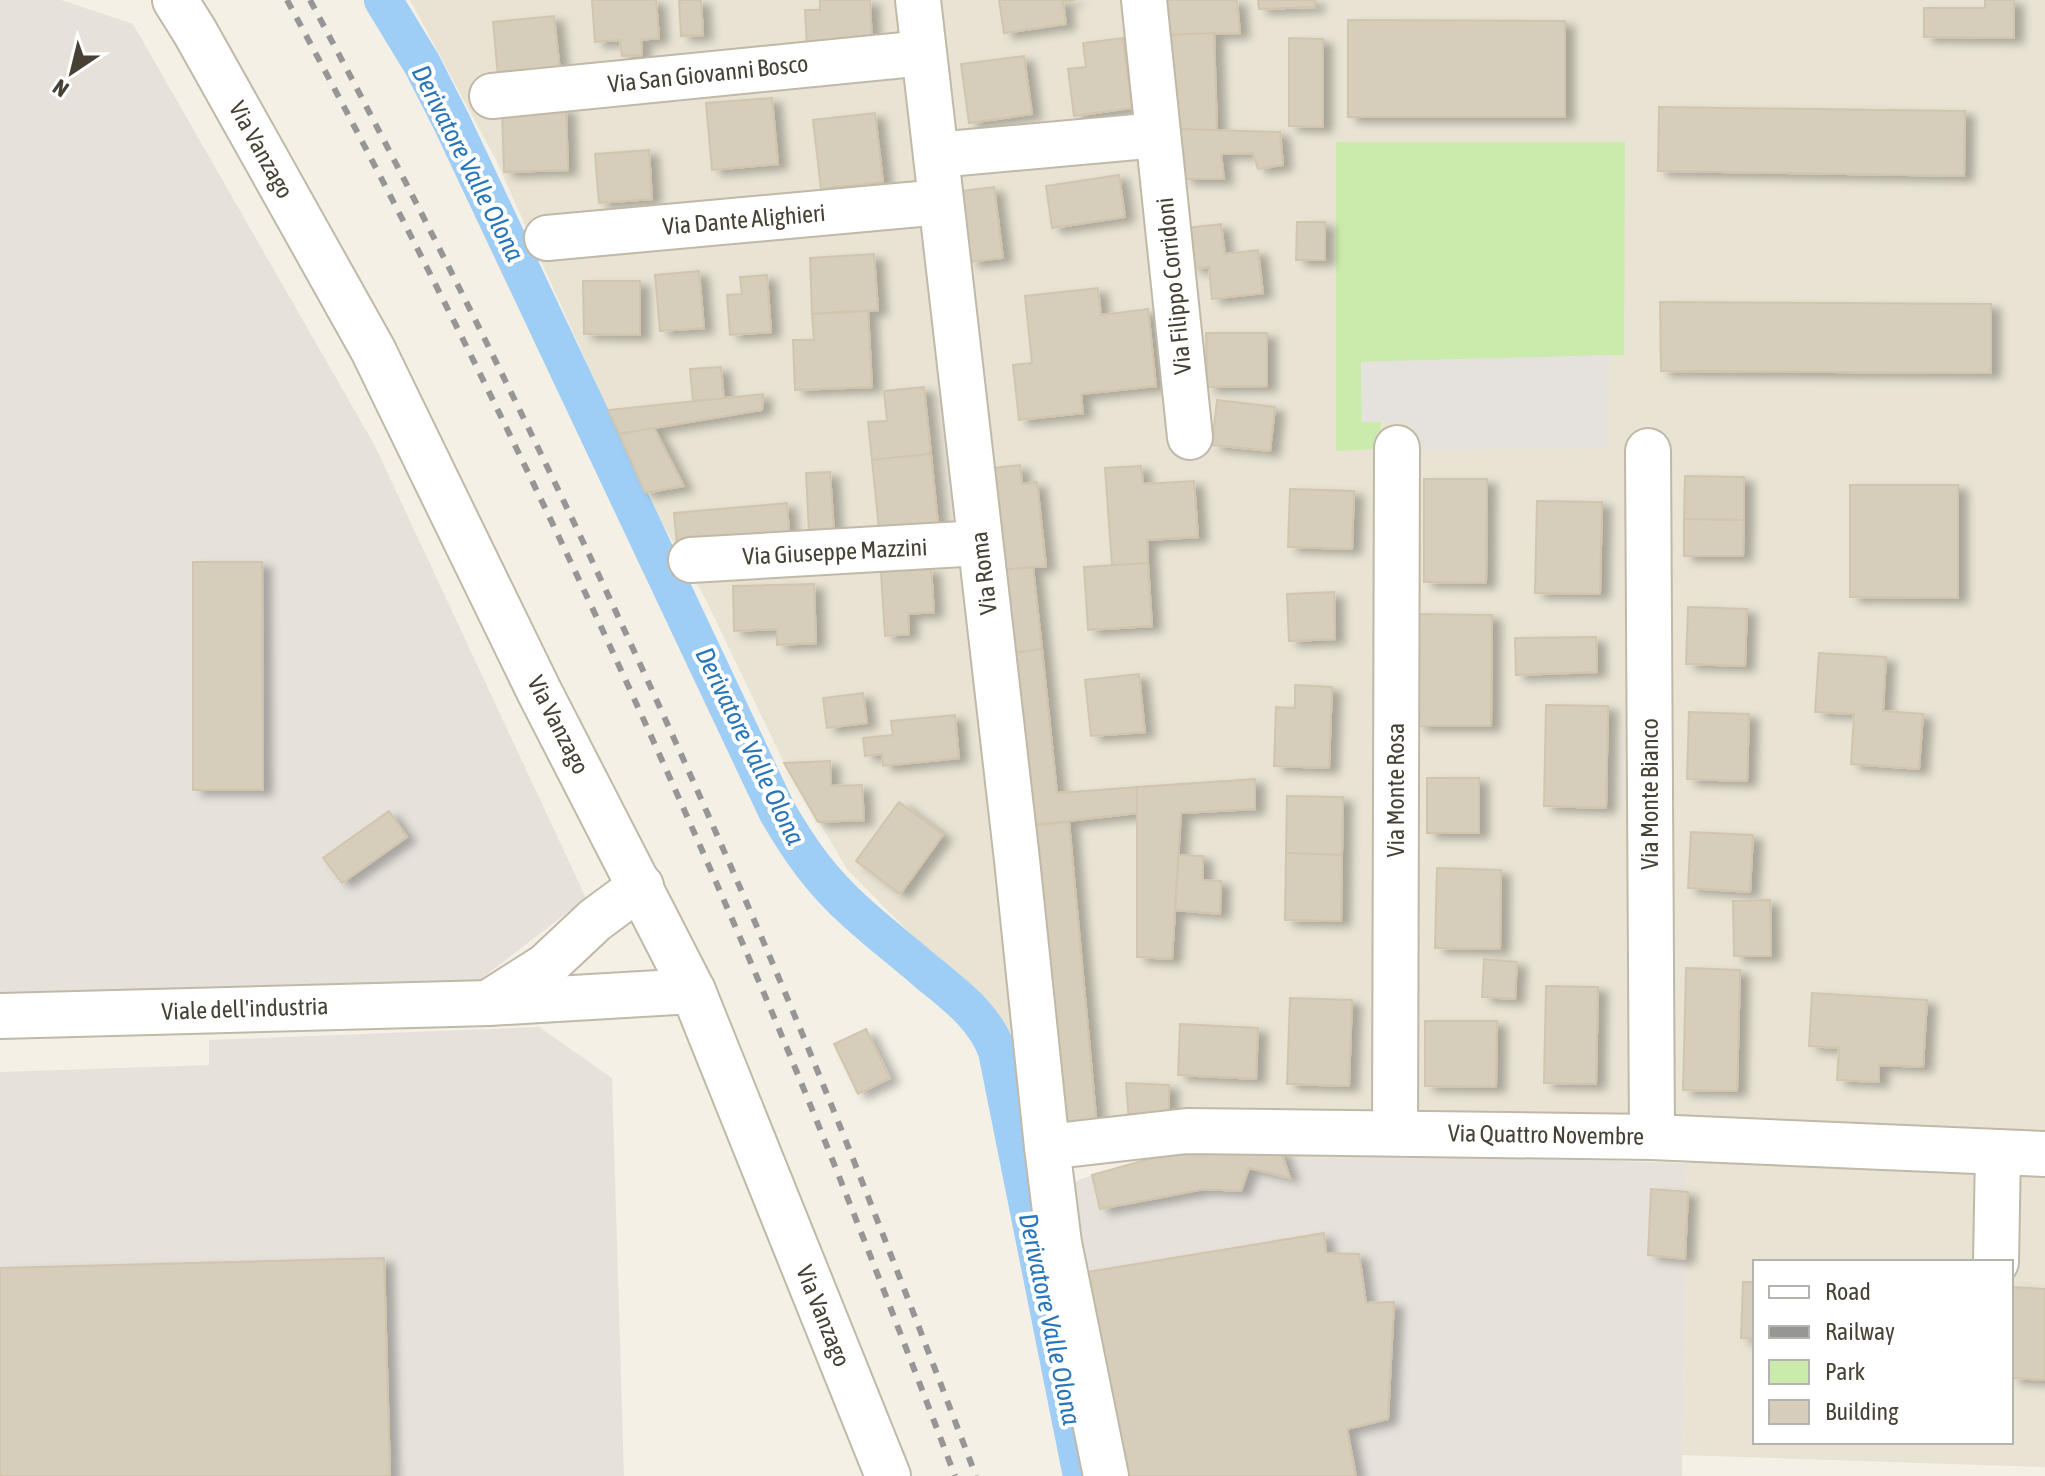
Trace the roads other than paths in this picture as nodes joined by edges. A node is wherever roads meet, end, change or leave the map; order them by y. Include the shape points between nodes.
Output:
1 (175, 0) edge
2 (918, 0) edge
3 (1144, 0) edge
4 (924, 53) junction
5 (492, 96) dead end
6 (1158, 135) junction
7 (936, 155) junction
8 (941, 202) junction
9 (547, 238) dead end
10 (1190, 437) dead end
11 (1397, 448) dead end
12 (1648, 451) dead end
13 (980, 543) junction
14 (691, 560) dead end
15 (641, 886) junction
16 (693, 991) junction
17 (489, 1003) junction
18 (0, 1016) edge
19 (1395, 1133) junction
20 (1652, 1137) junction
21 (1047, 1147) junction
22 (1998, 1152) junction
23 (2045, 1154) edge
24 (1996, 1260) edge
25 (888, 1476) edge
26 (1106, 1476) edge

1 - 15 street, Via Vanzago via 373,350 539,691
2 - 4 street, Via Roma
3 - 6 street, Via Filippo Corridoni
4 - 5 street, Via San Giovanni Bosco
4 - 7 street, Via Roma
6 - 7 street
6 - 10 street, Via Filippo Corridoni
7 - 8 street, Via Roma
8 - 9 street, Via Dante Alighieri
8 - 13 street, Via Roma
11 - 19 street, Via Monte Rosa
12 - 20 street, Via Monte Bianco
13 - 14 street, Via Giuseppe Mazzini
13 - 21 street, Via Roma
15 - 16 street, Via Vanzago
15 - 17 street via 546,966
16 - 17 street, Viale dell'industria
16 - 25 street, Via Vanzago
17 - 18 street, Viale dell'industria
19 - 20 street, Via Quattro Novembre
19 - 21 street, Via Quattro Novembre via 1187,1131
20 - 22 street, Via Quattro Novembre
21 - 26 street, Via Roma via 1059,1243
22 - 23 street, Via Quattro Novembre
22 - 24 street

